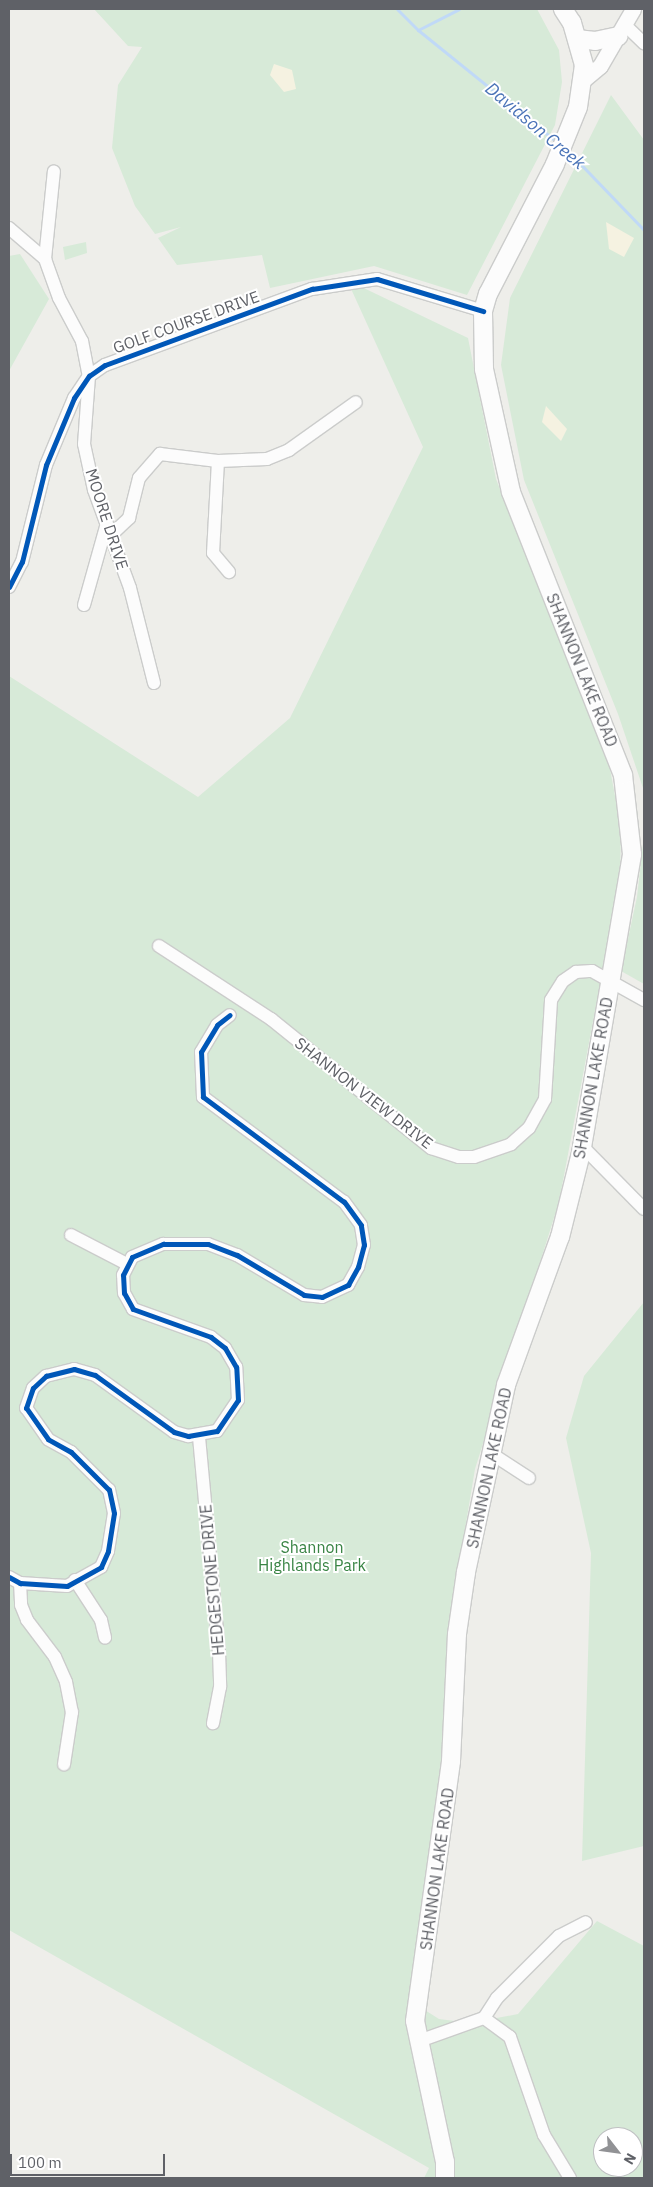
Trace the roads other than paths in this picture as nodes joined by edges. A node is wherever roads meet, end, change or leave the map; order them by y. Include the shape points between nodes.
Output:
1 (563, 9) edge
2 (633, 9) edge
3 (621, 30) junction
4 (577, 39) junction
5 (644, 43) edge
6 (582, 81) junction
7 (54, 171) dead end
8 (9, 228) edge
9 (45, 259) junction
10 (483, 311) junction
11 (89, 376) junction
12 (356, 402) dead end
13 (218, 461) junction
14 (109, 529) junction
15 (229, 572) dead end
16 (9, 586) edge
17 (84, 605) dead end
18 (154, 683) dead end
19 (159, 946) dead end
20 (611, 982) junction
21 (238, 999) junction
22 (644, 1000) edge
23 (582, 1146) junction
24 (644, 1209) edge
25 (71, 1235) dead end
26 (127, 1264) junction
27 (199, 1437) junction
28 (492, 1454) junction
29 (529, 1478) dead end
30 (14, 1580) edge
31 (76, 1580) junction
32 (106, 1638) dead end
33 (213, 1723) dead end
34 (64, 1764) dead end
35 (586, 1922) dead end
36 (484, 2018) junction
37 (419, 2041) junction
38 (445, 2178) edge
39 (570, 2178) edge

1 - 4 main road, SHANNON LAKE ROAD
2 - 3 street
3 - 4 main road via 600,40
3 - 5 street
3 - 6 street via 600,66
4 - 6 main road, SHANNON LAKE ROAD via 584,65
6 - 10 main road, SHANNON LAKE ROAD via 568,136 495,276
7 - 9 street
8 - 9 street, MOORE DRIVE
9 - 11 street, MOORE DRIVE via 59,298 82,342
10 - 11 street, GOLF COURSE DRIVE via 377,279 312,289 105,366
10 - 20 main road, SHANNON LAKE ROAD via 490,409 511,492 613,747 628,802 630,882
11 - 14 street, MOORE DRIVE via 84,444
11 - 16 street, GOLF COURSE DRIVE via 74,398 46,465 22,562
12 - 13 street via 289,450 267,460
13 - 14 street via 160,454 139,478 129,518
13 - 15 street via 213,553
14 - 17 street
14 - 18 street, MOORE DRIVE
19 - 21 street, SHANNON VIEW DRIVE
20 - 21 street, SHANNON VIEW DRIVE via 592,971 576,972 563,981 551,1000 545,1099 529,1128 511,1144 474,1157 431,1148 271,1019
20 - 22 street, SHANNON VIEW DRIVE
20 - 23 main road, SHANNON LAKE ROAD
21 - 26 street via 230,1015 201,1052 203,1097 317,1180 349,1210 361,1224 364,1245 358,1267 348,1285 322,1297 304,1295 237,1255 208,1244 181,1242 148,1248
23 - 24 street
23 - 28 main road, SHANNON LAKE ROAD via 560,1237 506,1385
25 - 26 street
26 - 27 street via 124,1293 133,1309 211,1337 225,1348 236,1367 238,1400 217,1430
27 - 31 street via 174,1432 95,1375 74,1369 59,1371 34,1388 26,1408 34,1423 109,1490 114,1513 101,1567
27 - 33 street, HEDGESTONE DRIVE via 219,1652 220,1687
28 - 29 street
28 - 37 main road, SHANNON LAKE ROAD via 457,1634 451,1761 415,2021
30 - 31 street via 67,1586
30 - 34 street via 27,1620 55,1656 66,1682 72,1712
31 - 32 street via 101,1620
35 - 36 street via 559,1936 497,1998
36 - 37 street
36 - 39 street via 510,2037 544,2135
37 - 38 main road, SHANNON LAKE ROAD via 445,2162

